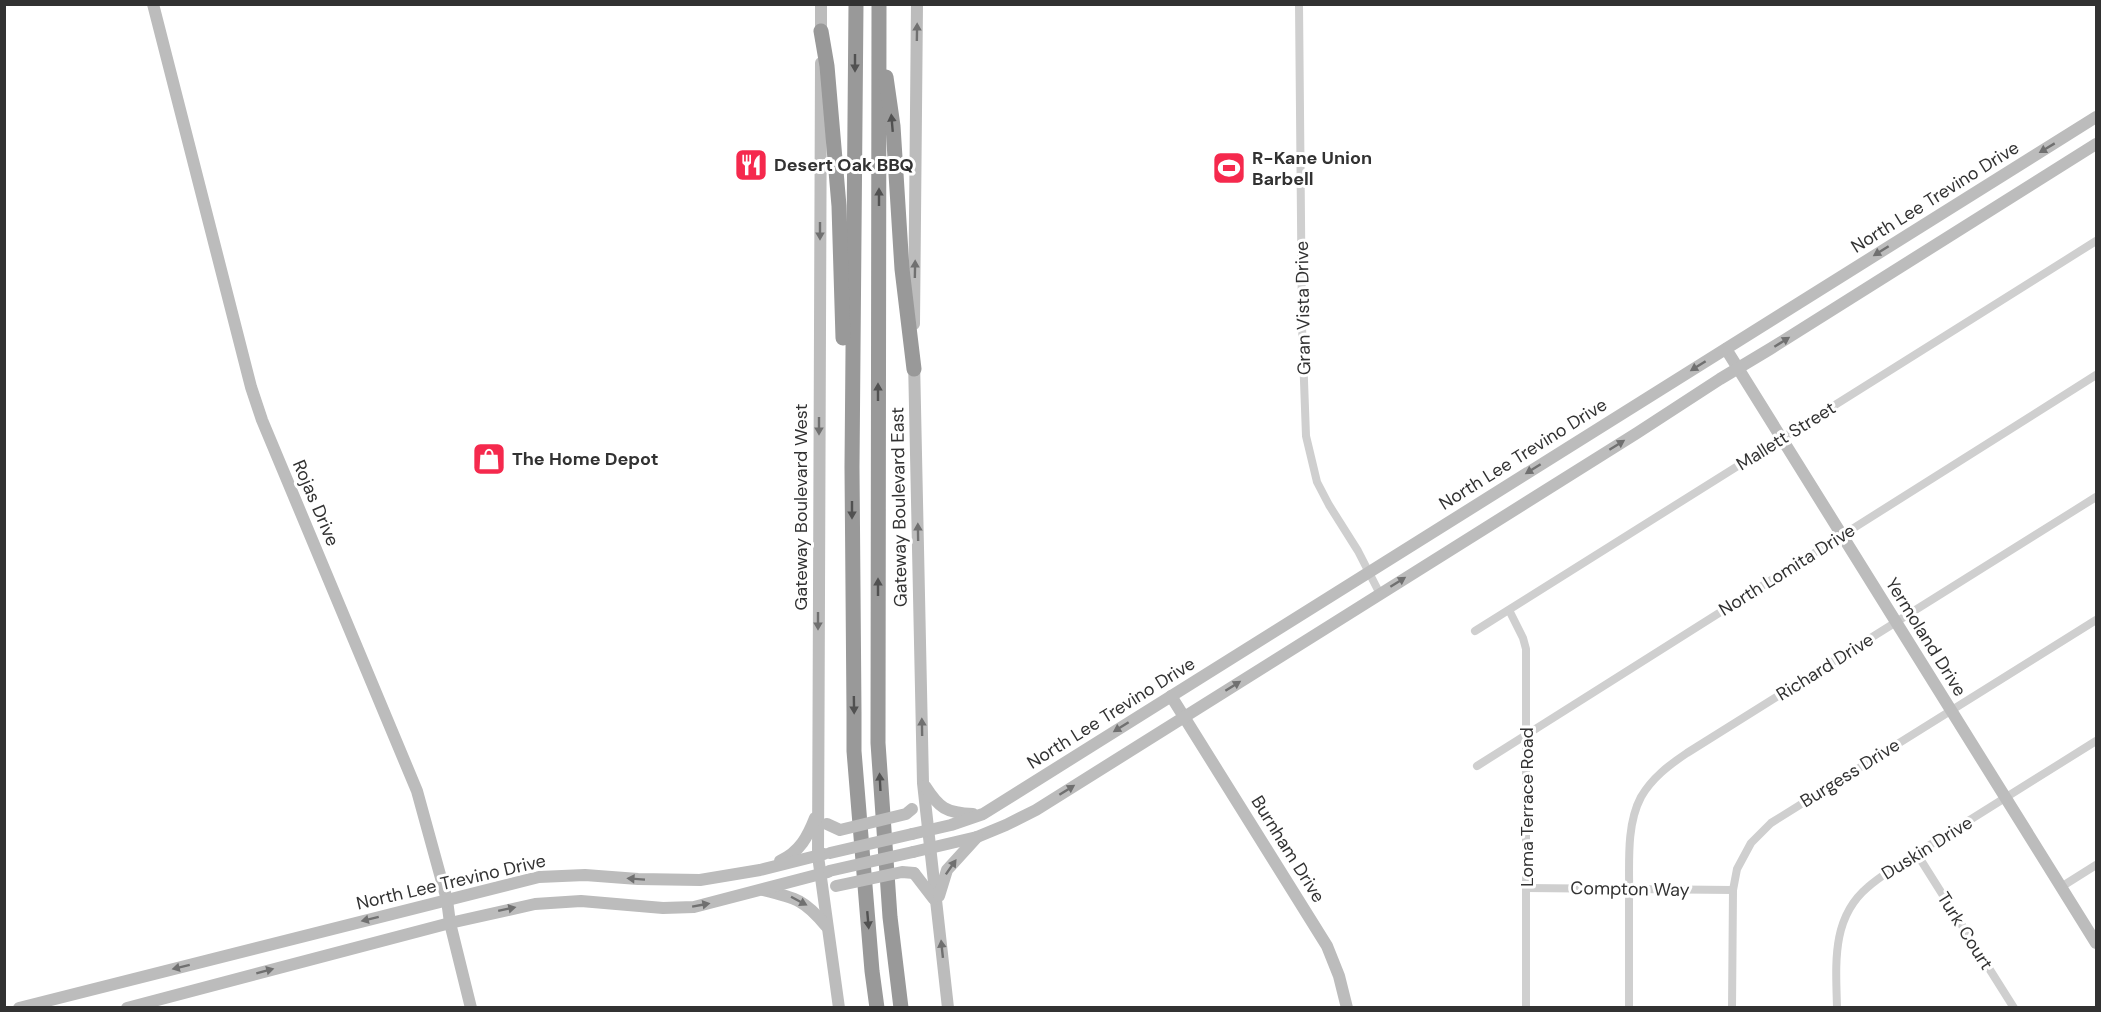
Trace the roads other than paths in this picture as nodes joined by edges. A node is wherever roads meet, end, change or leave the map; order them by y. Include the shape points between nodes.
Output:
1 (153, 4) edge
2 (821, 4) edge
3 (856, 4) edge
4 (879, 4) edge
5 (917, 4) edge
6 (1299, 4) edge
7 (821, 31) junction
8 (879, 46) junction
9 (2097, 117) edge
10 (2097, 144) edge
11 (2097, 241) edge
12 (1726, 349) junction
13 (1737, 368) junction
14 (914, 369) junction
15 (2097, 375) edge
16 (1782, 439) junction
17 (852, 467) junction
18 (2097, 497) edge
19 (1842, 535) junction
20 (1369, 572) junction
21 (1380, 594) junction
22 (1509, 610) junction
23 (2097, 620) edge
24 (1896, 622) junction
25 (1475, 631) dead end
26 (1171, 696) junction
27 (1951, 710) junction
28 (1184, 717) junction
29 (1527, 735) junction
30 (2097, 741) edge
31 (1477, 766) dead end
32 (923, 783) junction
33 (2006, 798) junction
34 (818, 813) junction
35 (983, 814) junction
36 (927, 830) junction
37 (977, 837) junction
38 (931, 848) junction
39 (824, 854) junction
40 (1917, 854) junction
41 (2097, 865) edge
42 (760, 870) junction
43 (824, 872) junction
44 (2061, 887) junction
45 (1526, 888) junction
46 (762, 889) junction
47 (1629, 889) junction
48 (1733, 890) junction
49 (447, 900) junction
50 (937, 903) junction
51 (824, 907) junction
52 (450, 923) junction
53 (827, 927) junction
54 (2097, 944) edge
55 (19, 1008) edge
56 (127, 1008) edge
57 (471, 1008) edge
58 (839, 1008) edge
59 (877, 1008) edge
60 (901, 1008) edge
61 (948, 1008) edge
62 (1347, 1008) edge
63 (1526, 1008) edge
64 (1629, 1008) edge
65 (1732, 1008) edge
66 (1837, 1008) edge
67 (2014, 1008) edge

1 - 49 main road, Rojas Drive via 262,420 417,791
2 - 7 main road, Gateway Boulevard West
3 -> 17 highway
4 - 8 highway
14 -> 5 main road, Gateway Boulevard East
6 - 20 street, Gran Vista Drive via 1306,436 1321,490
7 - 17 highway via 839,206 844,386
7 -> 34 main road, Gateway Boulevard West
14 -> 8 highway via 902,269 893,126
60 -> 8 highway via 890,917 878,743
9 -> 12 main road, North Lee Trevino Drive
13 -> 10 main road
11 - 16 street, Mallett Street
12 - 13 main road, Yermoland Drive
12 -> 20 main road, North Lee Trevino Drive
13 - 16 main road, Yermoland Drive
21 -> 13 main road
32 -> 14 main road, Gateway Boulevard East
15 - 19 street, North Lomita Drive
16 - 19 main road, Yermoland Drive
16 - 22 street, Mallett Street
17 -> 59 highway via 854,751
18 - 24 street, Richard Drive
19 - 24 main road, Yermoland Drive
19 - 29 street, North Lomita Drive
20 - 21 street, Gran Vista Drive
20 - 26 main road, North Lee Trevino Drive
28 -> 21 main road
22 - 25 street, Mallett Street
22 - 29 street, Loma Terrace Road via 1526,649
23 - 27 street, Burgess Drive
24 - 27 main road, Yermoland Drive
24 - 47 street, Richard Drive via 1661,772 1634,813
26 - 28 main road, Burnham Drive
26 -> 35 main road, North Lee Trevino Drive
27 - 33 main road, Yermoland Drive
27 - 48 street, Burgess Drive via 1761,831 1743,856
37 -> 28 main road via 1036,810
28 - 62 main road, Burnham Drive via 1327,946
29 - 31 street, North Lomita Drive
29 - 45 street, Loma Terrace Road
30 - 33 street, Duskin Drive
32 - 34 main road, bridge via 906,814 840,830 827,824
32 - 35 main road via 946,810
32 - 36 main road, Gateway Boulevard East
33 - 40 street, Duskin Drive
33 - 44 main road, Yermoland Drive
34 - 39 main road, Gateway Boulevard West
34 - 42 main road via 808,837 794,853
35 - 36 main road, North Lee Trevino Drive
36 - 38 main road, Gateway Boulevard East
36 - 39 main road, North Lee Trevino Drive, bridge
37 - 38 main road
50 -> 37 main road via 947,870
38 - 43 main road, bridge
38 - 50 main road, Gateway Boulevard East
39 - 42 main road, North Lee Trevino Drive
39 - 43 main road, Gateway Boulevard West
40 - 66 street, Duskin Drive via 1868,887 1845,915 1837,943
40 - 67 street, Turk Court
41 - 44 street
42 -> 49 main road, North Lee Trevino Drive via 680,881 585,875 539,877
43 - 46 main road
43 - 51 main road, Gateway Boulevard West
44 - 54 main road, Yermoland Drive
45 - 47 street, Compton Way
45 - 63 street, Loma Terrace Road
52 -> 46 main road via 556,902 694,907
46 -> 53 main road via 801,900
47 - 48 street, Compton Way
47 - 64 street, Richard Drive
48 - 65 street, Burgess Drive
49 - 52 main road, Rojas Drive
49 -> 55 main road, North Lee Trevino Drive
50 - 51 main road, bridge via 914,873 902,872 836,886
61 -> 50 main road, Gateway Boulevard East
51 - 53 main road, Gateway Boulevard West
56 -> 52 main road
52 - 57 main road, Rojas Drive
53 - 58 main road, Gateway Boulevard West

